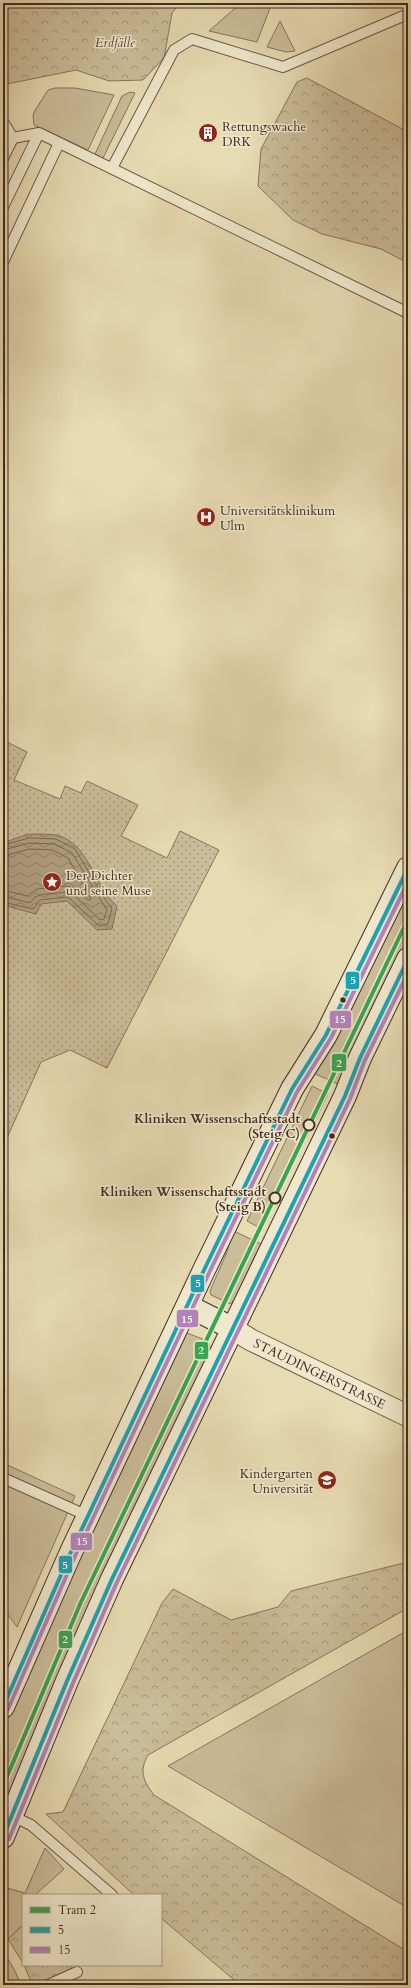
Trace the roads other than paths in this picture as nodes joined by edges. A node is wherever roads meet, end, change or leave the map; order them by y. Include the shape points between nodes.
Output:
1 (408, 14) edge
2 (3, 122) edge
3 (39, 133) junction
4 (13, 138) junction
5 (60, 143) junction
6 (3, 158) edge
7 (112, 168) junction
8 (3, 207) edge
9 (3, 262) edge
10 (408, 313) edge
11 (408, 868) edge
12 (408, 959) edge
13 (188, 1306) junction
14 (232, 1328) junction
15 (408, 1416) edge
16 (3, 1478) edge
17 (88, 1516) junction
18 (3, 1707) edge
19 (12, 1816) junction
20 (3, 1838) edge
21 (111, 1894) edge
22 (77, 1972) dead end
23 (48, 1985) edge

1 - 7 lane via 283,67 192,39 183,43 174,50
2 - 4 lane
3 - 4 lane
3 - 5 lane
3 - 8 lane
4 - 6 lane
5 - 7 lane
5 - 9 lane
7 - 10 lane
11 - 13 street via 326,1035 292,1089
12 - 14 street via 360,1058 345,1096
13 - 14 street
13 - 17 street
14 - 15 street, STAUDINGERSTRASSE via 251,1340
14 - 19 street via 98,1610
16 - 17 lane
17 - 18 street via 39,1621
19 - 20 street
19 - 21 lane via 31,1825
22 - 23 lane

